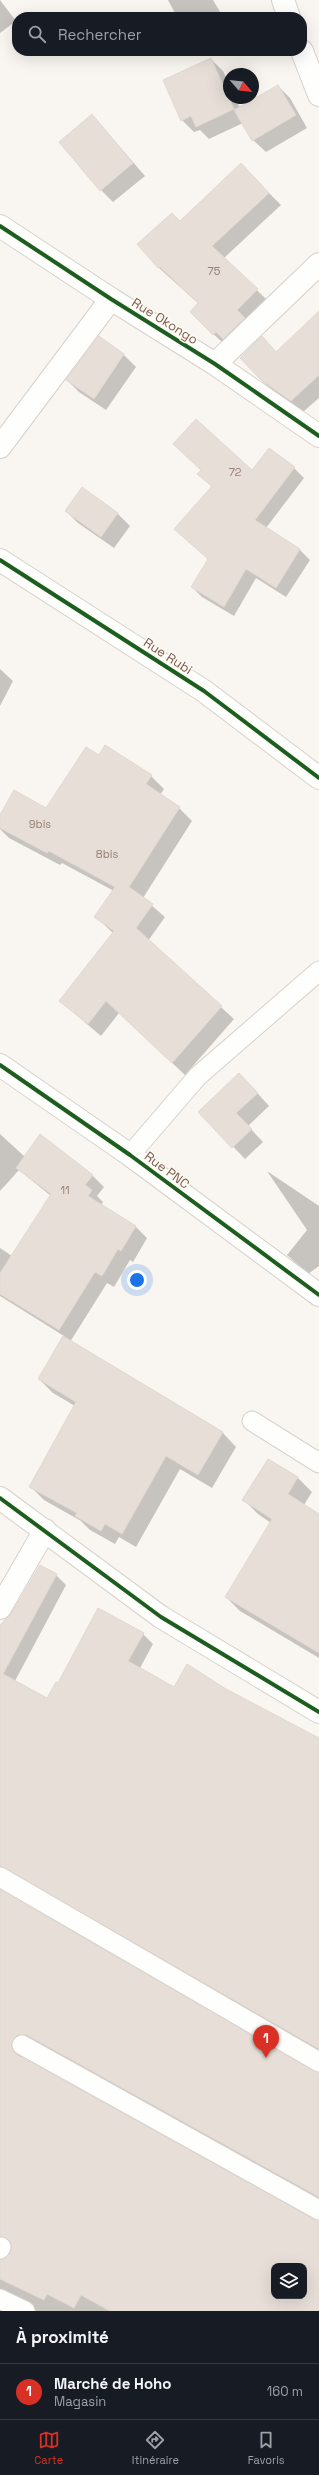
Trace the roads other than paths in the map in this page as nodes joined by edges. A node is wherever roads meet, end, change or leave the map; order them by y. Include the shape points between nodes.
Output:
1 (283, 0) edge
2 (287, 12) edge
3 (304, 56) edge
4 (319, 95) edge
5 (0, 226) edge
6 (319, 264) edge
7 (110, 299) junction
8 (215, 364) junction
9 (319, 436) edge
10 (0, 447) edge
11 (0, 560) edge
12 (319, 778) edge
13 (319, 971) edge
14 (0, 1066) edge
15 (130, 1155) junction
16 (319, 1295) edge
17 (252, 1421) dead end
18 (319, 1464) edge
19 (0, 1498) edge
20 (45, 1530) junction
21 (0, 1608) edge
22 (319, 1712) edge
23 (0, 1877) edge
24 (22, 2045) dead end
25 (319, 2062) edge
26 (319, 2210) edge
27 (0, 2299) edge
28 (25, 2311) edge

1 - 2 street
3 - 4 street
5 - 7 street, Rue Okongo
6 - 8 street
7 - 8 street, Rue Okongo
7 - 10 street
8 - 9 street, Rue Okongo
11 - 12 street, Rue Rubi via 204,691
13 - 15 lane via 198,1076
14 - 15 street, Rue PNC
15 - 16 street, Rue PNC
17 - 18 lane
19 - 20 street
20 - 21 street
20 - 22 street via 160,1617
23 - 25 lane
24 - 26 lane
27 - 28 lane

